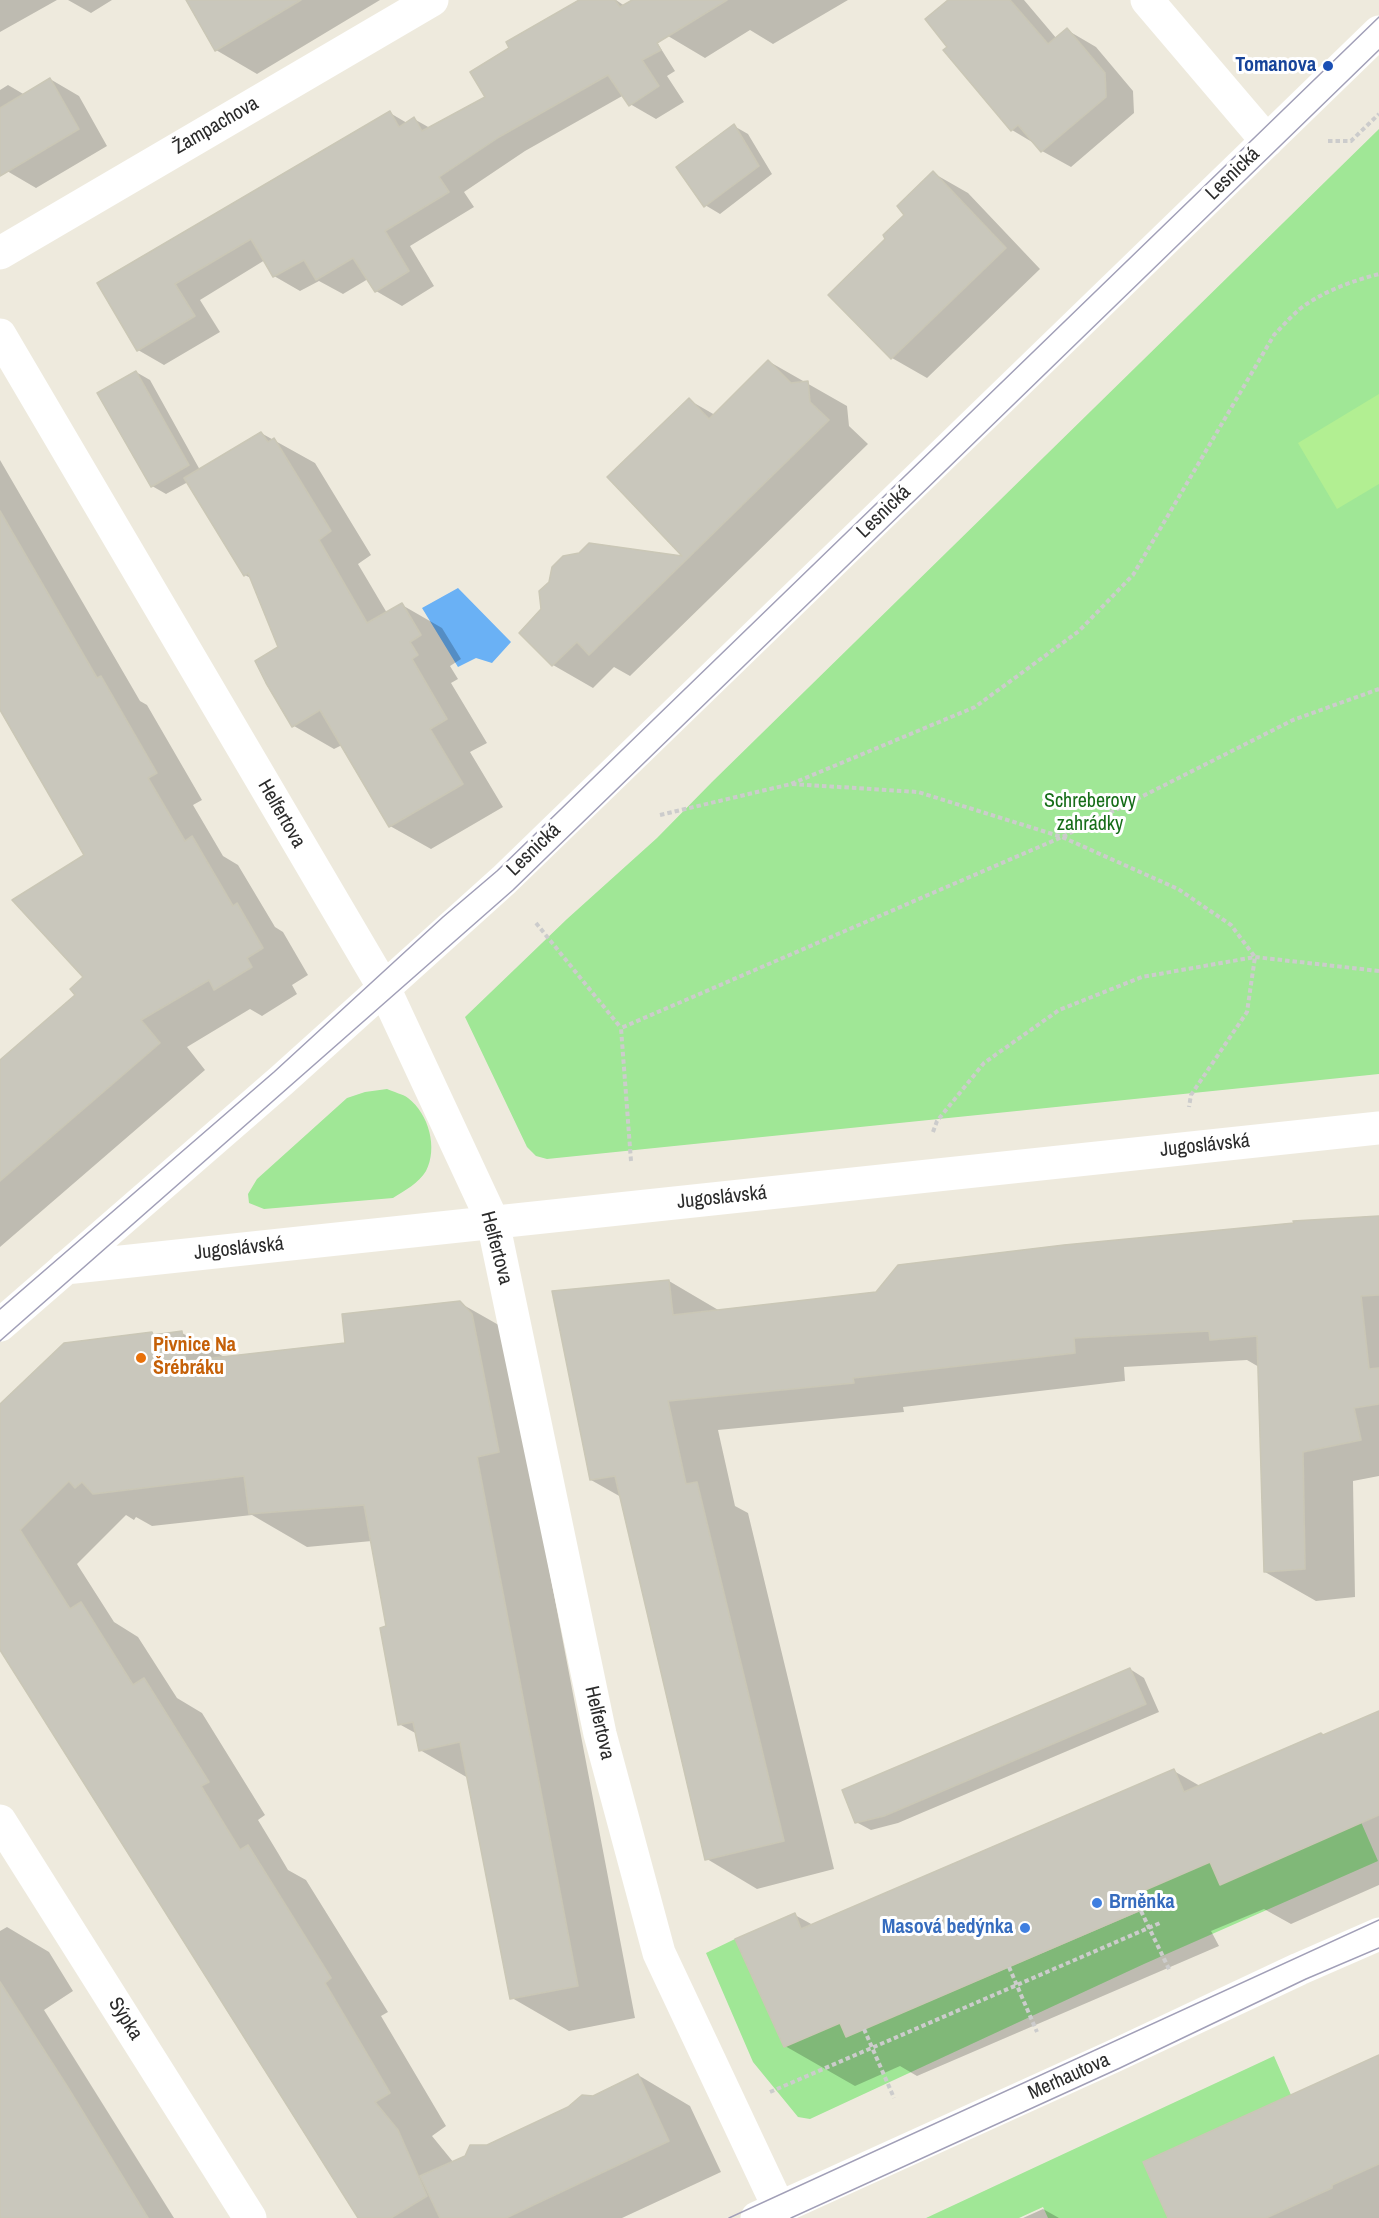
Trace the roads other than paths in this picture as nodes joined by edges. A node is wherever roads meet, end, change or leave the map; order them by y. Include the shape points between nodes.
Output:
1 (432, 0) edge
2 (1147, 0) edge
3 (1379, 32) edge
4 (1267, 141) junction
5 (0, 253) edge
6 (0, 334) edge
7 (384, 988) junction
8 (1379, 1128) edge
9 (493, 1222) junction
10 (65, 1268) junction
11 (0, 1325) edge
12 (0, 1821) edge
13 (1379, 1934) edge
14 (768, 2213) edge
15 (250, 2218) edge

1 - 5 street, Žampachova
2 - 4 street
3 - 4 street, Lesnická
4 - 7 street, Lesnická via 504,880
6 - 7 street, Helfertova
7 - 9 street, Helfertova
7 - 10 street
8 - 9 street, Jugoslávská
9 - 10 street, Jugoslávská
9 - 14 street, Helfertova via 600,1734 659,1953
10 - 11 street
12 - 15 street, Sýpka
13 - 14 street, Merhautova

